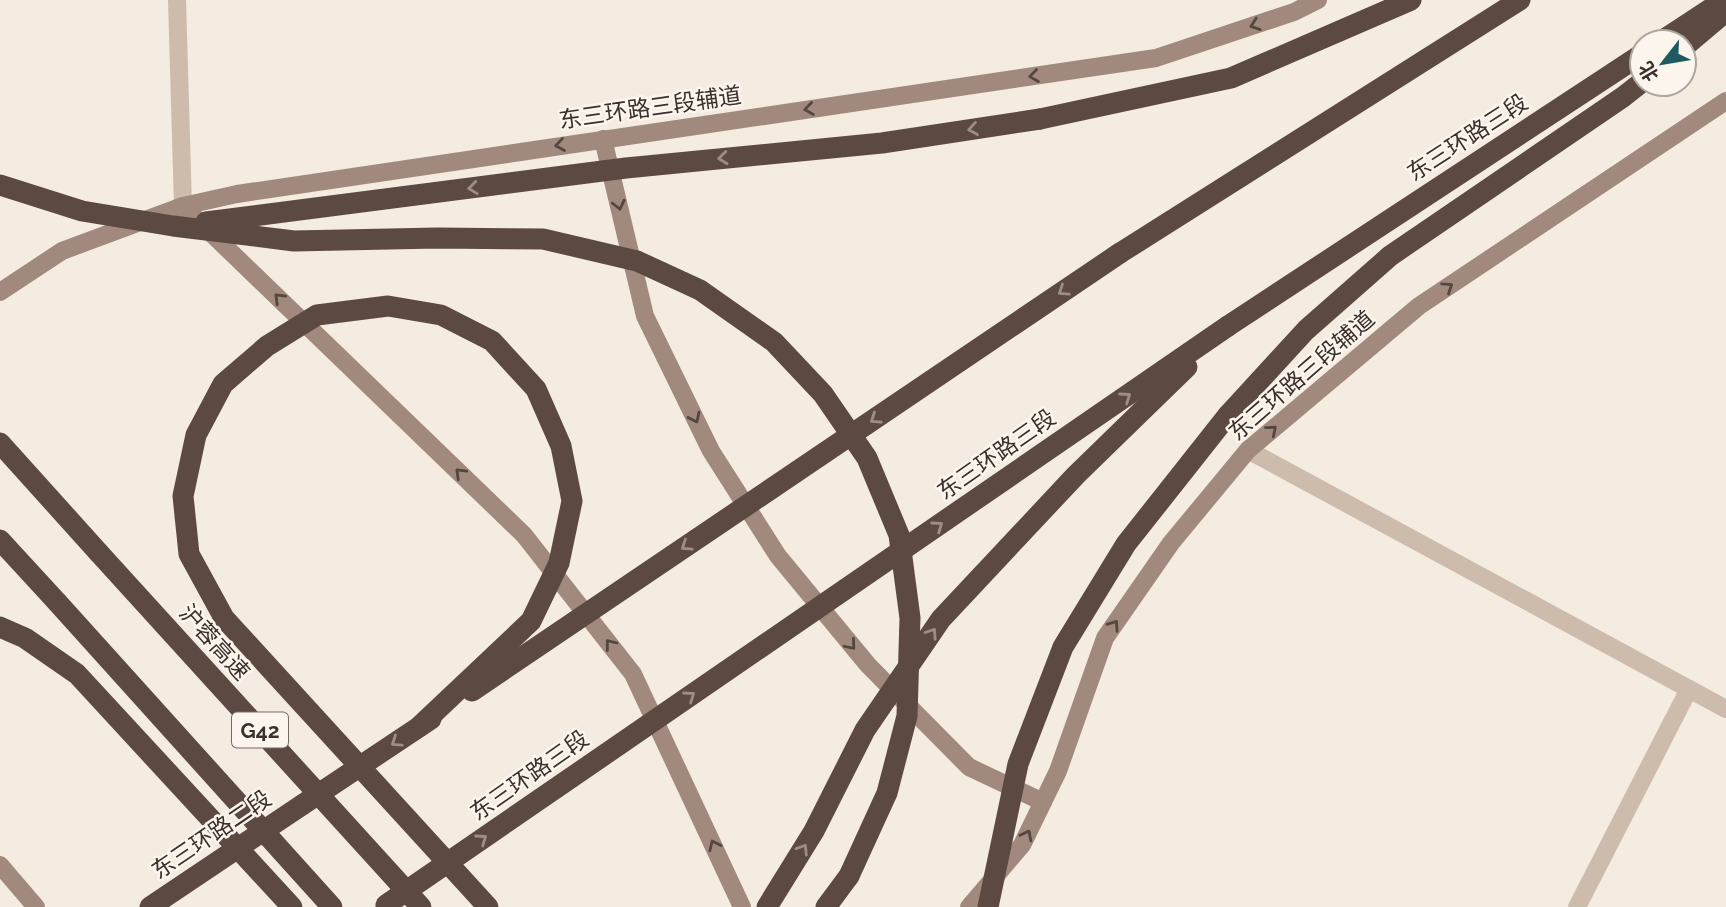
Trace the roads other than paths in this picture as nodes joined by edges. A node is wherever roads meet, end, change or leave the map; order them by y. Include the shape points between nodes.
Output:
1 (177, 0) edge
2 (1318, 0) edge
3 (1411, 0) edge
4 (1520, 0) edge
5 (1724, 0) edge
6 (1726, 12) edge
7 (1681, 28) edge
8 (1698, 35) edge
9 (1628, 63) edge
10 (1628, 93) edge
11 (1726, 101) edge
12 (603, 139) junction
13 (0, 185) edge
14 (183, 206) junction
15 (173, 226) junction
16 (0, 292) edge
17 (1228, 326) junction
18 (0, 443) edge
19 (1248, 450) junction
20 (0, 540) edge
21 (0, 627) edge
22 (1689, 689) junction
23 (1726, 709) edge
24 (420, 726) junction
25 (1043, 802) junction
26 (0, 865) edge
27 (385, 906) edge
28 (36, 907) edge
29 (150, 907) edge
30 (292, 907) edge
31 (332, 907) edge
32 (421, 907) edge
33 (488, 907) edge
34 (743, 907) edge
35 (767, 907) edge
36 (826, 907) edge
37 (969, 907) edge
38 (988, 907) edge
39 (1577, 907) edge

1 - 14 street
2 -> 12 main road, 东三环路三段辅道 via 1156,58
3 -> 15 highway, bridge via 1231,78 1040,118 882,143 626,168
4 -> 24 highway, bridge via 1120,253
5 - 7 highway
6 - 8 highway
9 - 17 highway, 东三环路三段
10 - 38 highway, bridge via 1390,256 1306,330 1228,415 1126,544 1063,647 1018,764
19 -> 11 main road, 东三环路三段辅道 via 1419,306
12 -> 14 main road, 东三环路三段辅道
12 -> 25 main road via 645,316 711,451 778,556 868,665 969,766
13 - 15 highway, bridge via 82,212
14 - 16 main road, 东三环路三段辅道 via 62,251
34 -> 14 main road via 633,674 524,535
15 - 36 highway, bridge via 294,241 543,239 637,261 700,290 774,342 823,394 867,458 899,534 910,618 907,716 887,793 849,876
27 -> 17 highway, 东三环路三段, bridge
35 -> 17 highway, bridge via 814,831 865,730 941,619 1076,475
18 - 32 highway, 沪蓉高速 / G42, bridge
19 - 22 street
25 -> 19 main road, 东三环路三段辅道 via 1105,638 1171,543
20 - 31 highway, G42, bridge
21 - 30 highway, bridge via 25,638 77,674
22 - 23 street
22 - 39 street
24 -> 29 highway, 东三环路二段, bridge
24 - 33 highway, bridge via 531,621 559,563 572,501 561,446 536,389 492,341 441,315 388,306 317,315 267,346 223,384 195,435 183,496 189,554 223,618
37 -> 25 main road, 东三环路三段辅道 via 1022,845
26 - 28 main road

